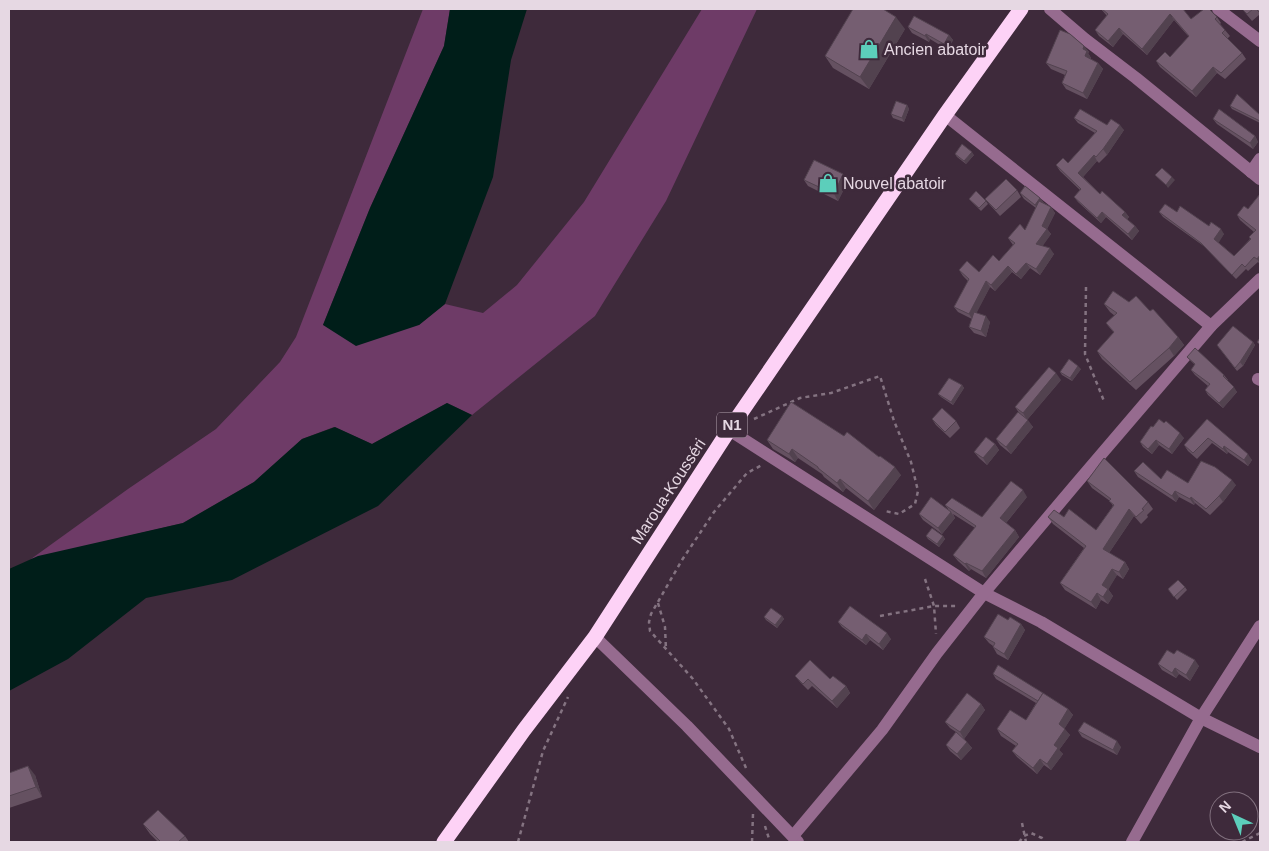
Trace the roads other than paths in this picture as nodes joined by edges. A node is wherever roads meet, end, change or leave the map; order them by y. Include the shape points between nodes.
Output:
1 (1021, 9) edge
2 (1050, 9) edge
3 (1218, 9) edge
4 (1260, 41) edge
5 (945, 115) junction
6 (1260, 159) edge
7 (1256, 176) edge
8 (1260, 279) edge
9 (1211, 326) junction
10 (729, 430) junction
11 (984, 593) junction
12 (1260, 626) edge
13 (595, 637) junction
14 (1201, 718) junction
15 (1260, 747) edge
16 (795, 839) edge
17 (444, 842) edge
18 (1132, 842) edge

1 - 5 highway, Maroua-Kousséri / N1
2 - 7 street
3 - 4 street
5 - 9 street
5 - 10 highway, Maroua-Kousséri / N1
6 - 7 street
8 - 9 street
9 - 11 street
10 - 11 street
10 - 13 highway, Maroua-Kousséri / N1
11 - 14 street via 1041,622
11 - 16 street via 882,730
12 - 14 street
13 - 16 street via 687,726
13 - 17 highway, Maroua-Kousséri / N1
14 - 15 street
14 - 18 street

